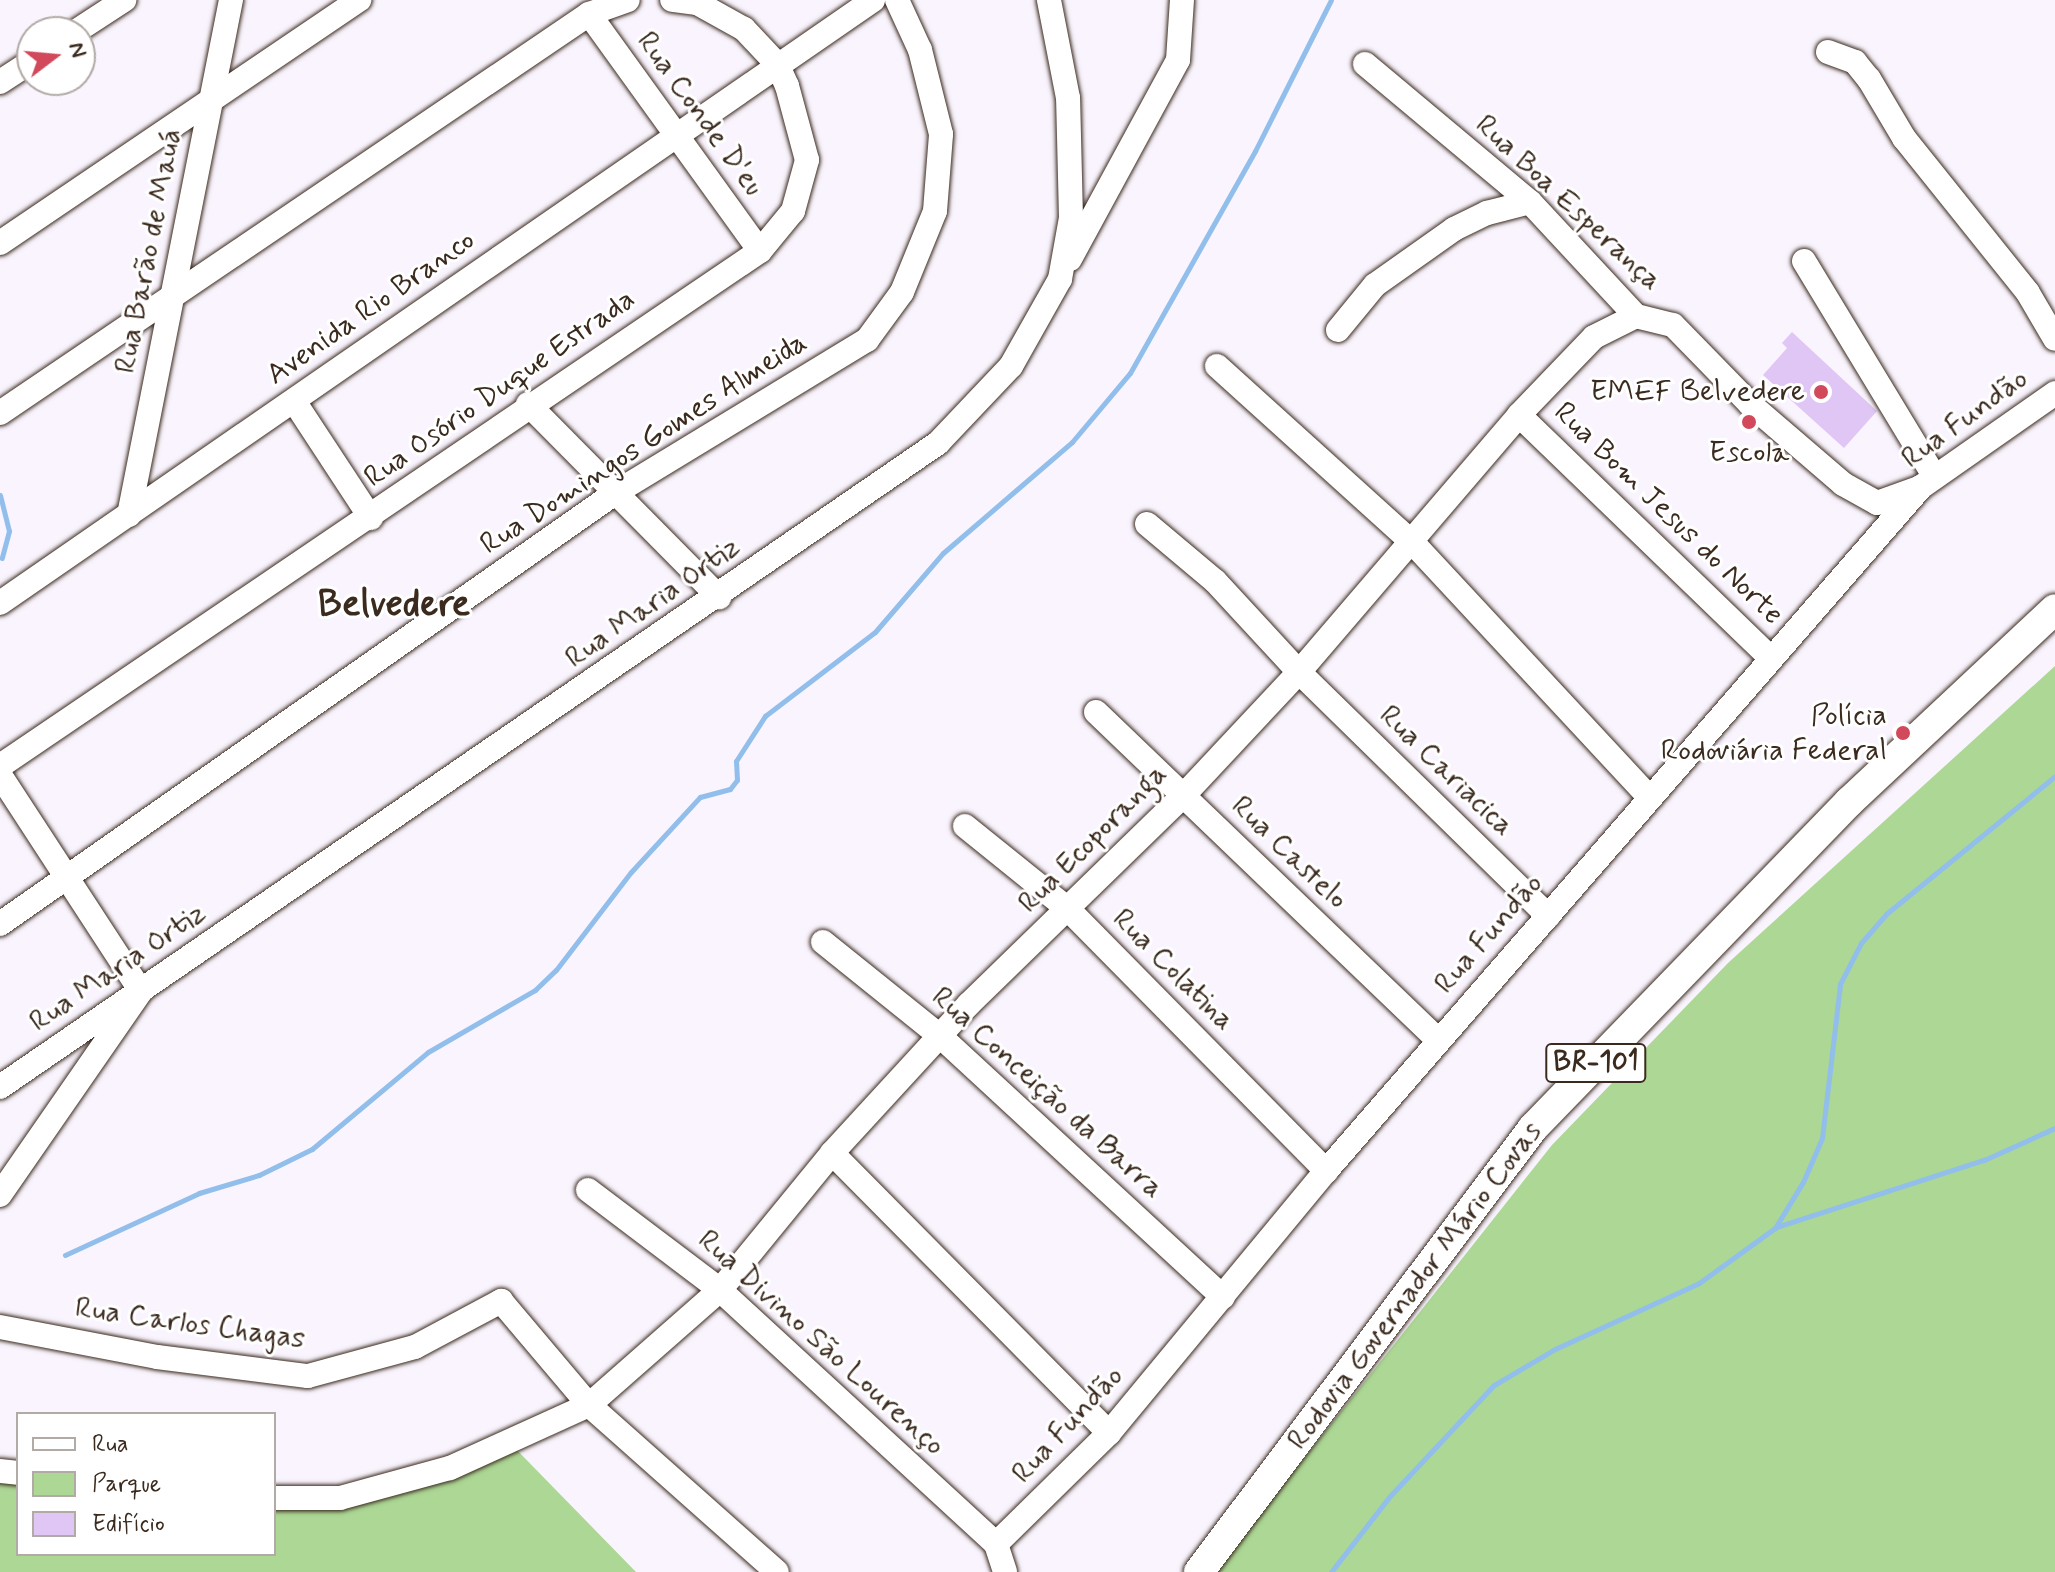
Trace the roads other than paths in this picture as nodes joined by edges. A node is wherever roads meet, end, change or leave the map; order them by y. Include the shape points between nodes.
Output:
1 (124, 0) edge
2 (231, 0) edge
3 (359, 0) edge
4 (628, 0) edge
5 (672, 0) edge
6 (873, 0) edge
7 (897, 0) edge
8 (1049, 0) edge
9 (1182, 0) edge
10 (589, 14) junction
11 (96, 18) edge
12 (1828, 52) dead end
13 (777, 64) junction
14 (1365, 64) dead end
15 (212, 96) junction
16 (675, 135) junction
17 (1530, 202) junction
18 (0, 243) edge
19 (760, 251) junction
20 (1804, 261) dead end
21 (1060, 279) junction
22 (172, 297) junction
23 (1636, 316) junction
24 (1338, 330) dead end
25 (2055, 339) edge
26 (1217, 366) dead end
27 (2055, 393) edge
28 (294, 401) junction
29 (528, 404) junction
30 (0, 413) edge
31 (1519, 415) junction
32 (1928, 482) junction
33 (615, 493) junction
34 (129, 515) junction
35 (371, 518) junction
36 (1147, 524) dead end
37 (1413, 543) junction
38 (719, 597) junction
39 (0, 603) edge
40 (2055, 609) edge
41 (1772, 659) junction
42 (1299, 672) junction
43 (1096, 712) dead end
44 (0, 766) edge
45 (0, 775) edge
46 (1183, 796) junction
47 (1650, 798) junction
48 (965, 826) dead end
49 (67, 877) junction
50 (1068, 909) junction
51 (1548, 916) junction
52 (0, 924) edge
53 (823, 942) dead end
54 (141, 991) junction
55 (940, 1036) junction
56 (1439, 1041) junction
57 (0, 1087) edge
58 (832, 1153) junction
59 (1326, 1171) junction
60 (588, 1190) dead end
61 (0, 1195) edge
62 (720, 1290) junction
63 (1223, 1297) junction
64 (0, 1327) edge
65 (589, 1405) junction
66 (1109, 1433) junction
67 (276, 1498) edge
68 (1001, 1557) edge
69 (777, 1572) edge
70 (1199, 1572) edge

1 - 11 street
2 - 15 street, Rua Barão de Mauá
3 - 15 street
4 - 10 street
5 - 13 street, Rua Osório Duque Estrada via 697,3 744,29
6 - 13 street, Avenida Rio Branco
7 - 33 street, Rua Domingos Gomes Almeida via 920,50 941,134 935,211 902,292 867,340
8 - 21 street, Rua Maria Ortiz via 1068,98 1071,218
9 - 21 street via 1178,60
10 - 16 street, Rua Conde D'eu
10 - 22 street
12 - 25 street via 1855,62 1869,79 1904,138 2028,293
13 - 16 street, Avenida Rio Branco
13 - 19 street, Rua Osório Duque Estrada via 799,119 807,160 793,211
14 - 17 street, Rua Boa Esperança
15 - 18 street
15 - 22 street, Rua Barão de Mauá
16 - 19 street, Rua Conde D'eu
16 - 28 street, Avenida Rio Branco
17 - 23 street, Rua Boa Esperança
17 - 24 street via 1487,213 1454,229 1375,285
19 - 29 street, Rua Osório Duque Estrada
20 - 32 street
21 - 38 street, Rua Maria Ortiz via 1011,366 938,443
22 - 30 street
22 - 34 street, Rua Barão de Mauá
23 - 31 street, Rua Ecoporanga via 1594,337
23 - 32 street, Rua Boa Esperança via 1673,325 1750,404 1843,484 1877,503
26 - 37 street
27 - 32 street, Rua Fundão
28 - 34 street, Avenida Rio Branco
28 - 35 street
29 - 33 street
29 - 35 street, Rua Osório Duque Estrada
31 - 37 street, Rua Ecoporanga
31 - 41 street, Rua Bom Jesus do Norte
32 - 41 street, Rua Fundão
33 - 38 street
33 - 49 street, Rua Domingos Gomes Almeida
34 - 39 street, Avenida Rio Branco
35 - 44 street, Rua Osório Duque Estrada
36 - 42 street, Rua Cariacica via 1215,581
37 - 42 street, Rua Ecoporanga
37 - 47 street
38 - 54 street, Rua Maria Ortiz
40 - 70 main road, Rodovia Governador Mário Covas / BR-101 via 1849,802 1533,1128
41 - 47 street, Rua Fundão
42 - 46 street, Rua Ecoporanga
42 - 51 street, Rua Cariacica
43 - 46 street, Rua Castelo
45 - 49 street
46 - 50 street, Rua Ecoporanga
46 - 56 street, Rua Castelo
47 - 51 street, Rua Fundão
48 - 50 street, Rua Colatina
49 - 52 street, Rua Domingos Gomes Almeida
49 - 54 street
50 - 55 street, Rua Ecoporanga
50 - 59 street, Rua Colatina
51 - 56 street, Rua Fundão
53 - 55 street, Rua Conceição da Barra
54 - 57 street, Rua Maria Ortiz
54 - 61 street
55 - 58 street, Rua Ecoporanga
55 - 63 street, Rua Conceição da Barra
56 - 59 street, Rua Fundão
58 - 62 street, Rua Ecoporanga
58 - 66 street
59 - 63 street, Rua Fundão
60 - 62 street, Rua Divino São Lourenço
62 - 65 street, Rua Ecoporanga
62 - 68 street, Rua Divino São Lourenço
63 - 66 street, Rua Fundão
64 - 65 street, Rua Carlos Chagas via 157,1357 308,1376 415,1347 501,1301
65 - 67 street, Rua Ecoporanga via 450,1468 340,1498
65 - 69 street
66 - 68 street, Rua Fundão

